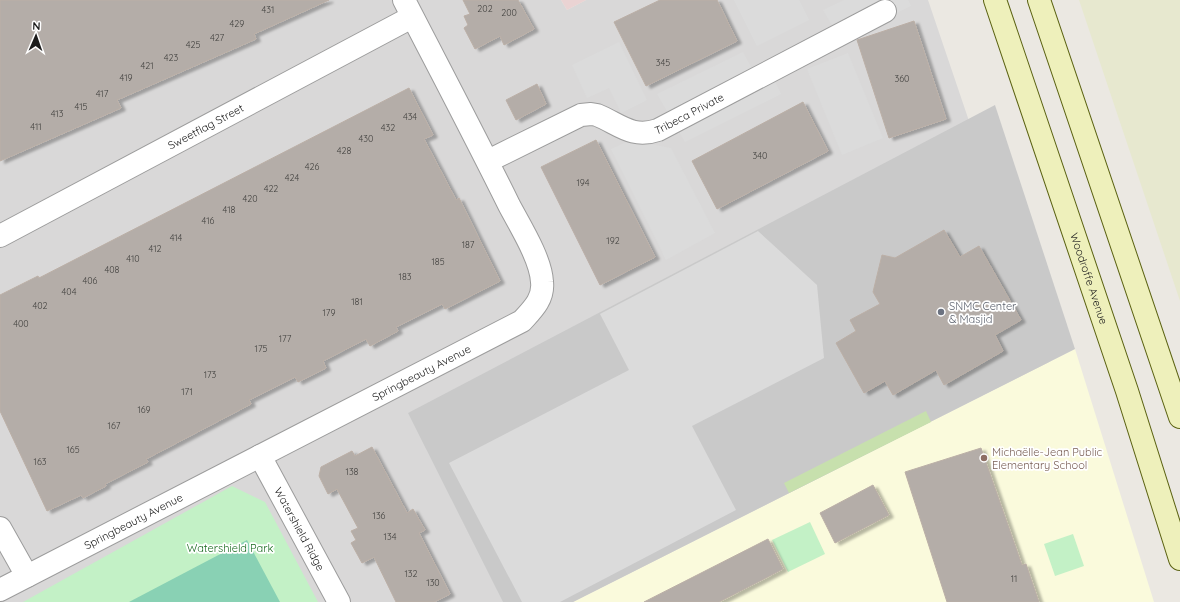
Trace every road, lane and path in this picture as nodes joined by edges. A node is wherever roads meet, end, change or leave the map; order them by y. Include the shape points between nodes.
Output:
1 (995, 0) edge
2 (1038, 0) edge
3 (408, 8) edge
4 (886, 11) dead end
5 (488, 161) junction
6 (0, 236) edge
7 (1180, 417) edge
8 (260, 456) junction
9 (0, 528) edge
10 (1180, 559) edge
11 (27, 576) junction
12 (0, 590) edge
13 (338, 602) edge

1 - 10 main road, Woodroffe Avenue via 1127,391
2 - 7 main road
3 - 5 street, Springbeauty Avenue
3 - 6 street, Sweetflag Street
4 - 5 street, Tribeca Private via 658,130 643,134 632,133 597,115 580,115
5 - 8 street, Springbeauty Avenue via 536,259 543,283 535,308 522,321
8 - 11 street, Springbeauty Avenue
8 - 13 street, Watershield Ridge
9 - 11 street
11 - 12 street, Springbeauty Avenue

